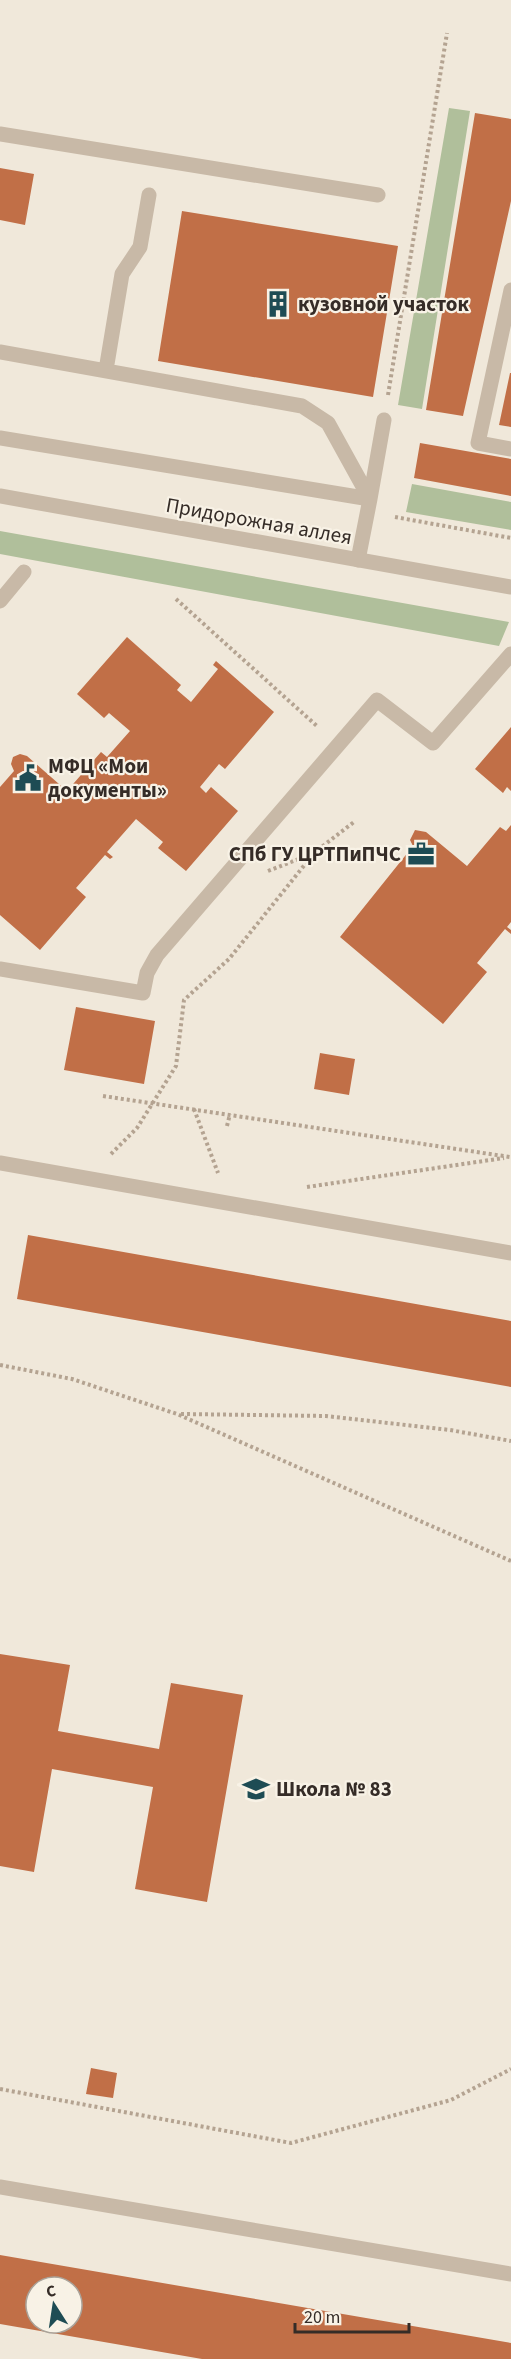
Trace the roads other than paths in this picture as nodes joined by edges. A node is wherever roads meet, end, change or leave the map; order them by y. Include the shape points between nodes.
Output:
1 (0, 134) edge
2 (149, 195) dead end
3 (378, 195) dead end
4 (511, 290) edge
5 (0, 352) edge
6 (106, 370) junction
7 (384, 420) road end
8 (0, 438) edge
9 (511, 449) edge
10 (0, 496) edge
11 (369, 505) junction
12 (358, 560) junction
13 (24, 572) dead end
14 (511, 587) edge
15 (0, 601) edge
16 (511, 654) edge
17 (0, 969) edge
18 (0, 1163) edge
19 (511, 1253) edge
20 (0, 2187) edge
21 (511, 2274) edge

1 - 3 street
2 - 6 street via 140,246 122,274
4 - 9 street via 478,443
5 - 6 street
6 - 11 street via 302,406 328,423
7 - 11 street
8 - 11 street
10 - 12 street, Придорожная аллея
11 - 12 street
12 - 14 street, Придорожная аллея
13 - 15 street
16 - 17 street via 433,743 377,699 157,955 147,973 143,993
18 - 19 street
20 - 21 street

